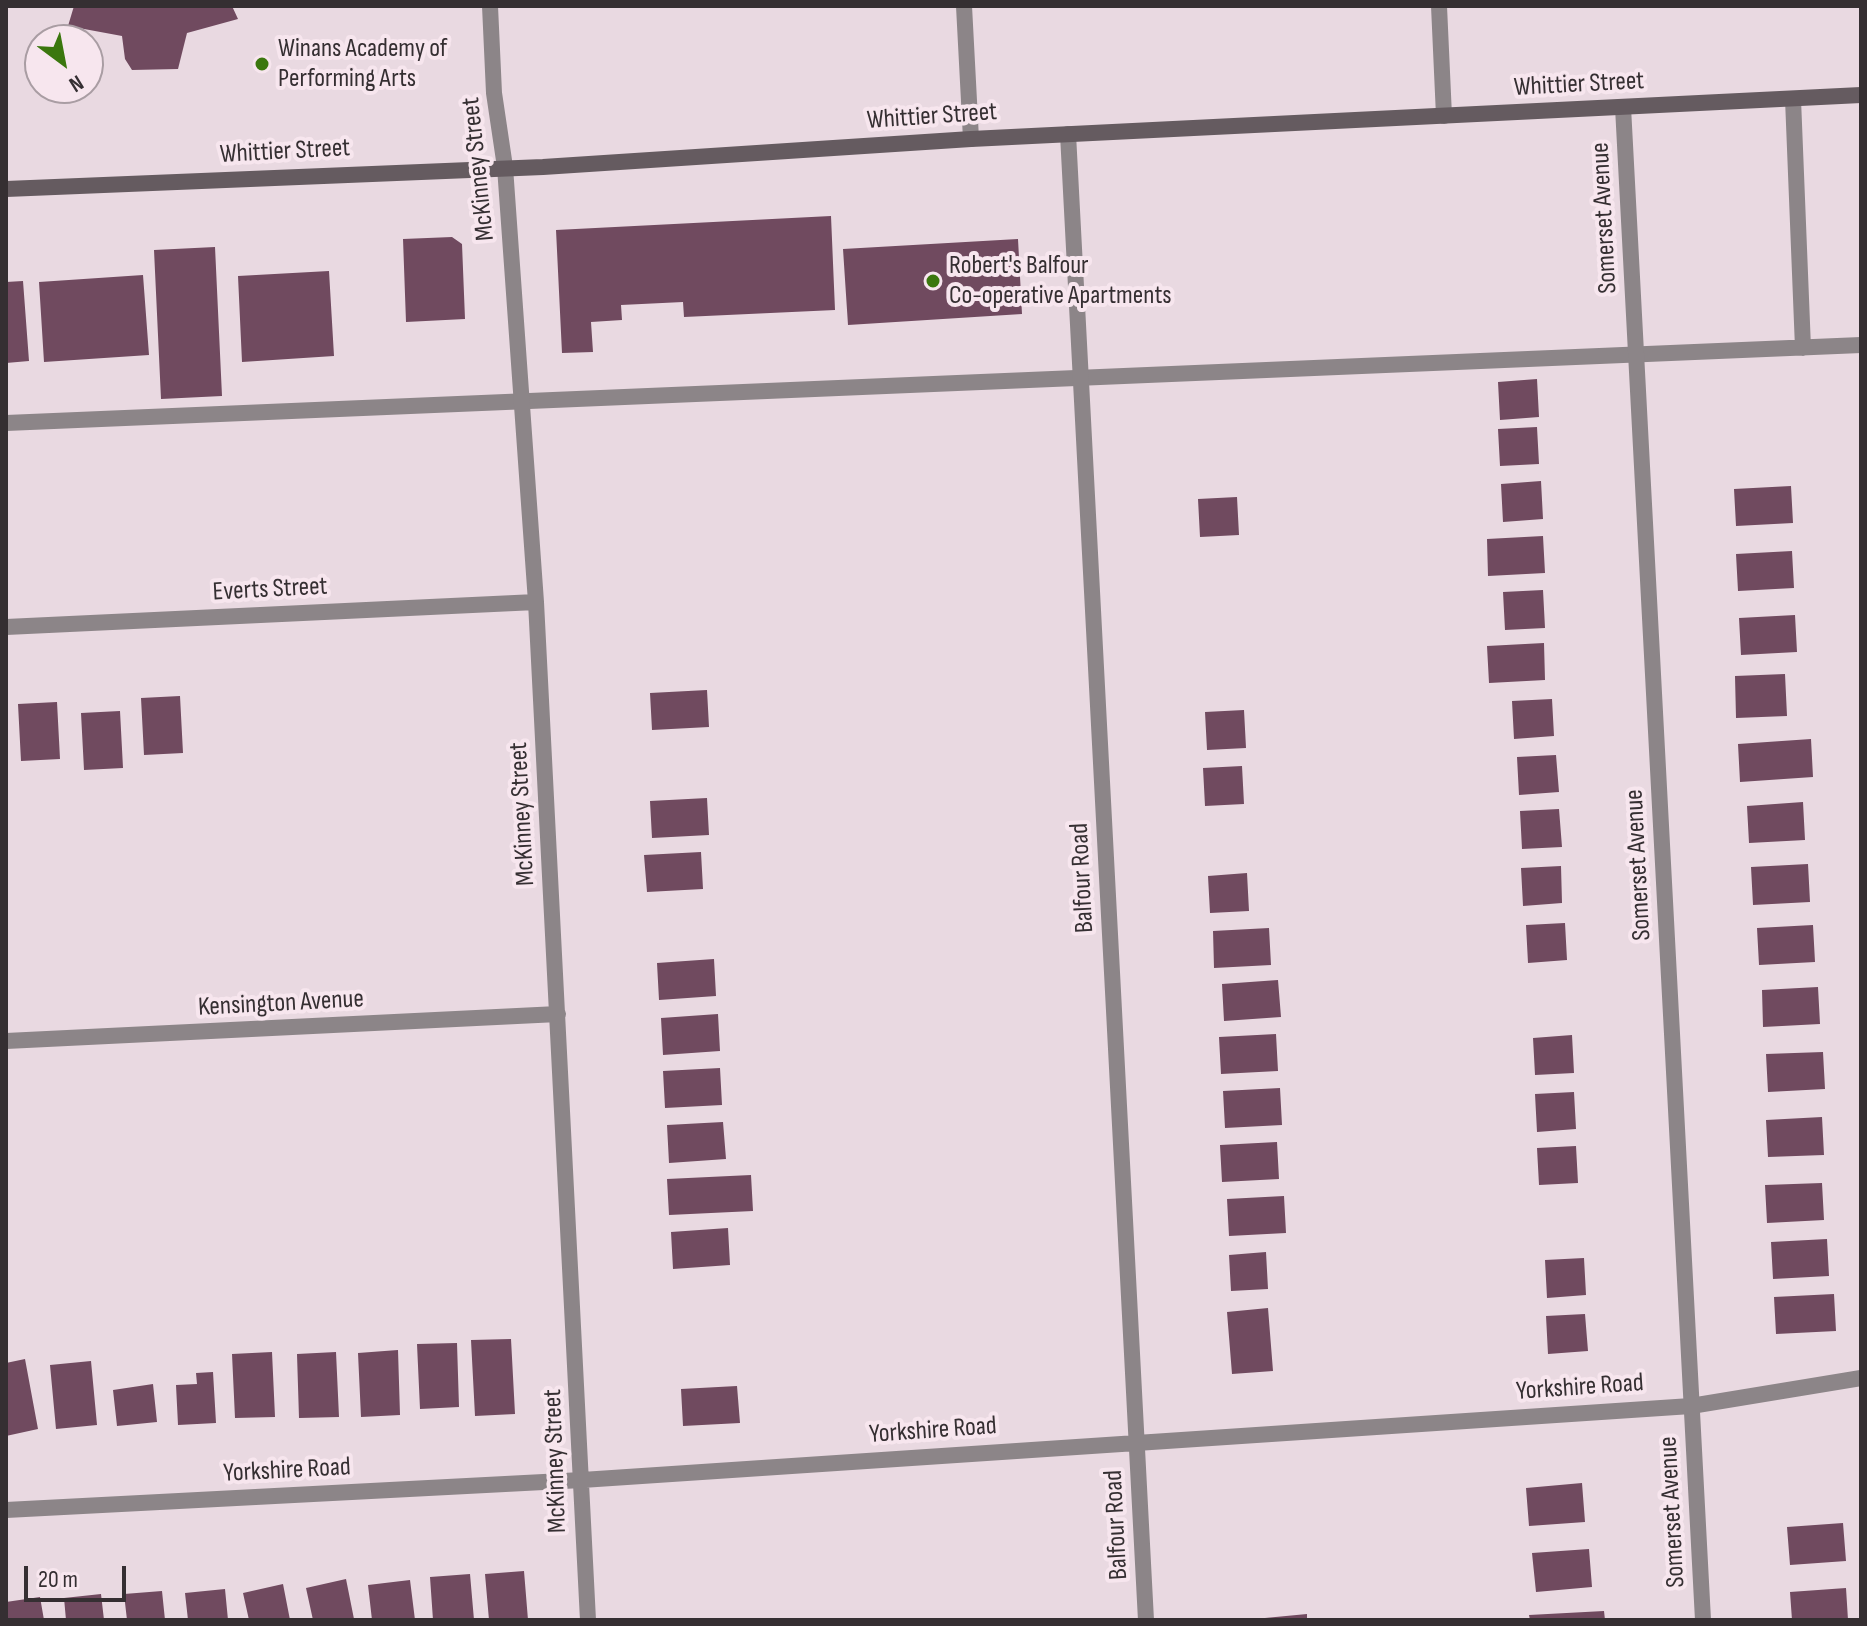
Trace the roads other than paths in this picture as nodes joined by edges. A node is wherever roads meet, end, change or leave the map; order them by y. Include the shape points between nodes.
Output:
1 (490, 6) edge
2 (964, 6) edge
3 (1439, 6) edge
4 (1861, 95) edge
5 (1793, 99) junction
6 (1623, 107) junction
7 (1444, 116) junction
8 (1068, 134) junction
9 (971, 139) junction
10 (505, 167) junction
11 (6, 189) edge
12 (1861, 345) edge
13 (1803, 348) junction
14 (1636, 356) junction
15 (1080, 376) junction
16 (522, 399) junction
17 (6, 423) edge
18 (536, 602) junction
19 (6, 627) edge
20 (558, 1014) junction
21 (6, 1041) edge
22 (1861, 1378) edge
23 (1691, 1406) junction
24 (1137, 1441) junction
25 (582, 1480) junction
26 (6, 1510) edge
27 (588, 1620) edge
28 (1146, 1620) edge
29 (1703, 1620) edge

1 - 10 street, McKinney Street via 494,93
2 - 9 street
3 - 7 street
4 - 5 street, Whittier Street
5 - 6 street, Whittier Street
5 - 13 street
6 - 7 street, Whittier Street
6 - 14 street, Somerset Avenue
7 - 8 street, Whittier Street
8 - 9 street, Whittier Street
8 - 15 street, Balfour Road
9 - 10 street, Whittier Street
10 - 11 street, Whittier Street
10 - 16 street, McKinney Street
12 - 13 street
13 - 14 street
14 - 15 street
14 - 23 street, Somerset Avenue
15 - 16 street
15 - 24 street, Balfour Road
16 - 17 street
16 - 18 street, McKinney Street
18 - 19 street, Everts Street
18 - 20 street, McKinney Street
20 - 21 street, Kensington Avenue
20 - 25 street, McKinney Street
22 - 23 street, Yorkshire Road
23 - 24 street, Yorkshire Road
23 - 29 street, Somerset Avenue
24 - 25 street, Yorkshire Road
24 - 28 street, Balfour Road
25 - 26 street, Yorkshire Road
25 - 27 street, McKinney Street

